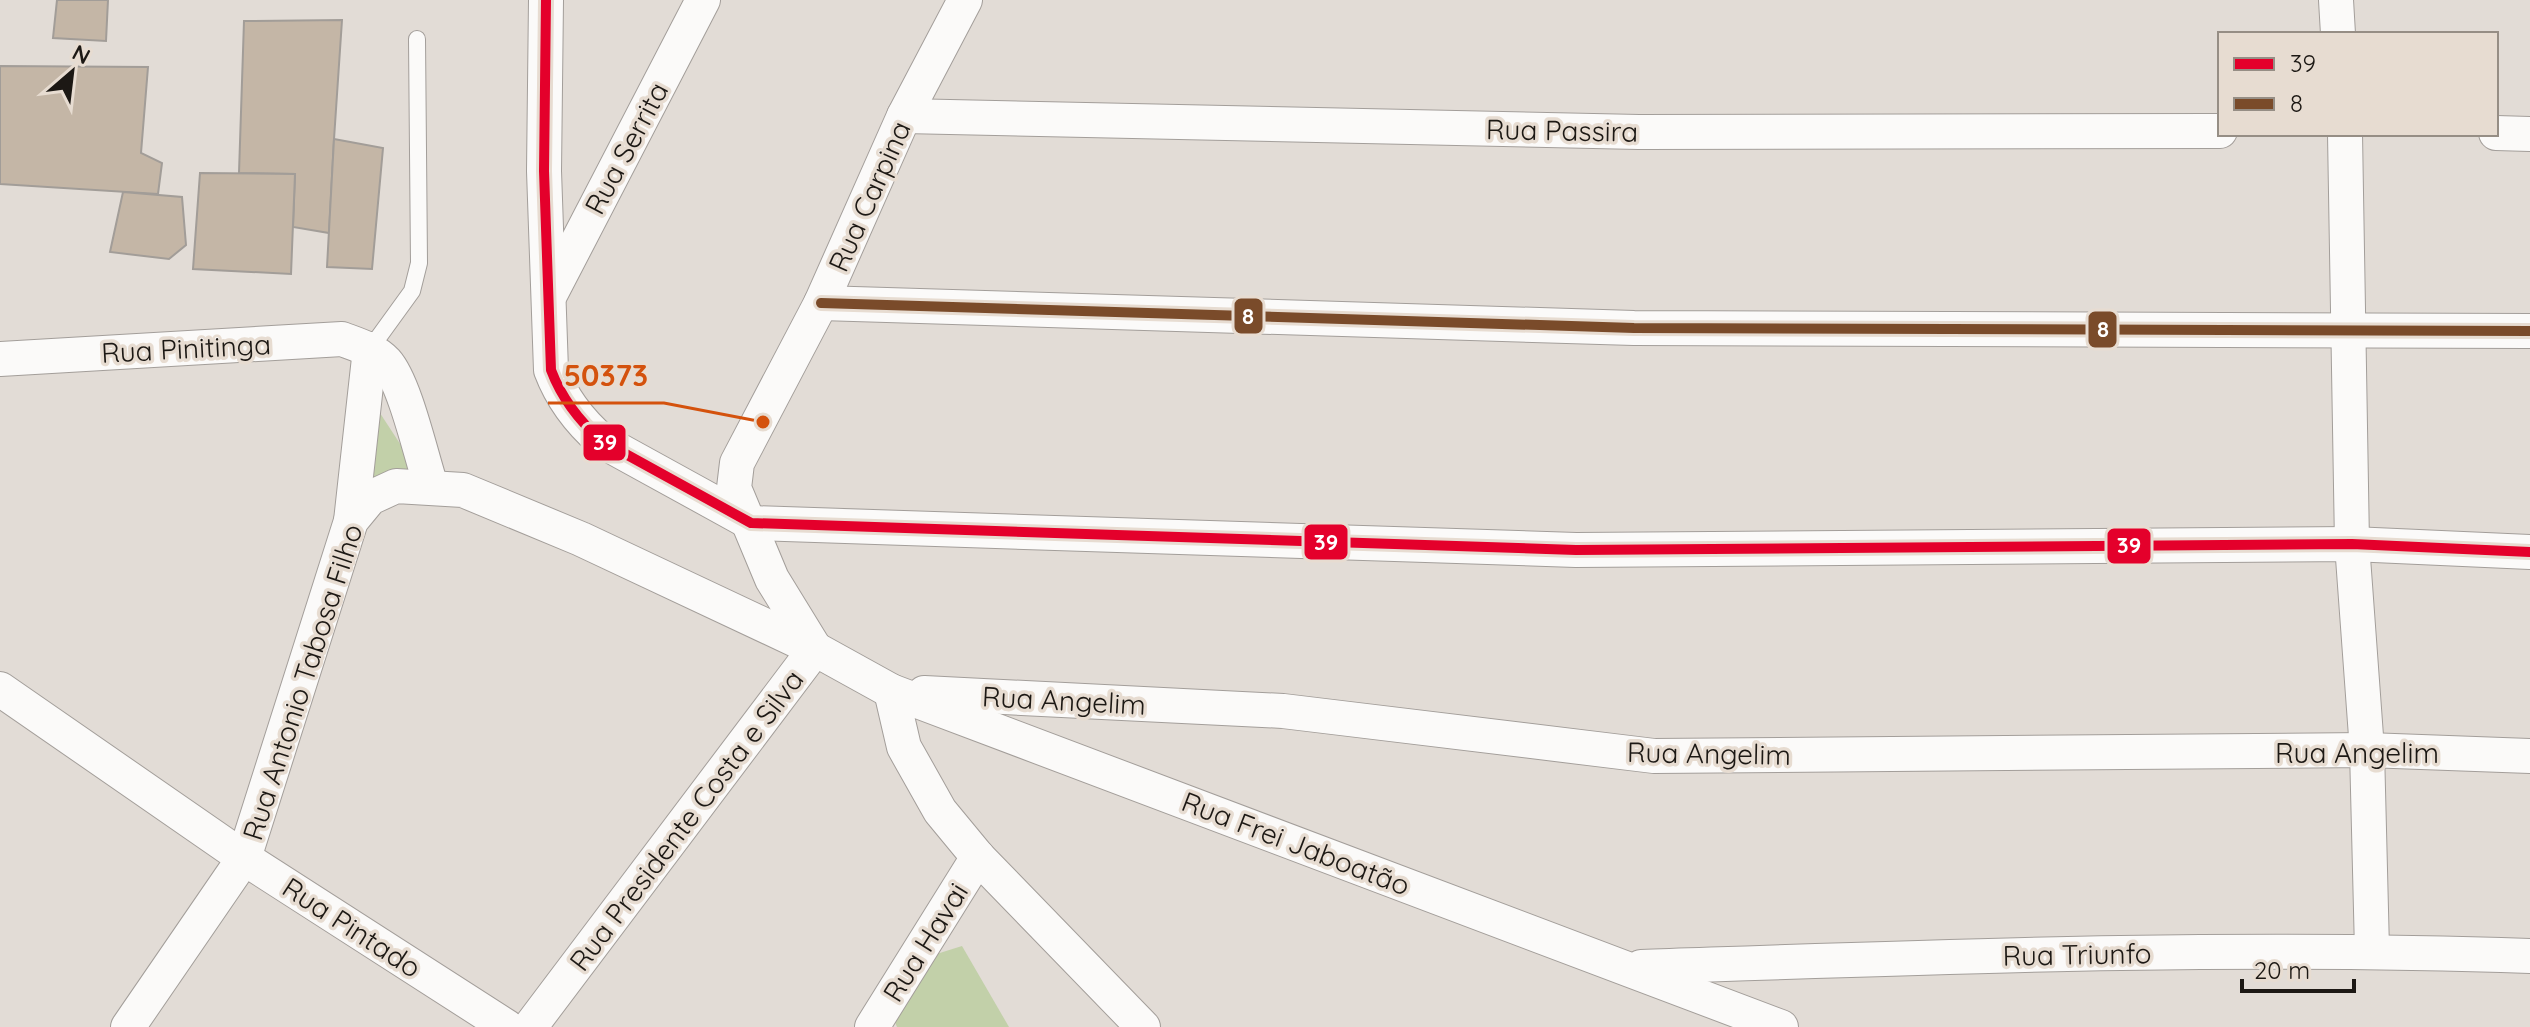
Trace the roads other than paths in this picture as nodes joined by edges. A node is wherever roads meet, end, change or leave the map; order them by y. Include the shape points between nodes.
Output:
1 (546, 0) edge
2 (703, 0) edge
3 (965, 0) edge
4 (2336, 0) edge
5 (2338, 32) edge
6 (417, 39) dead end
7 (904, 116) junction
8 (2218, 131) edge
9 (2498, 133) edge
10 (2530, 134) edge
11 (2345, 136) edge
12 (549, 297) junction
13 (821, 303) junction
14 (2348, 329) junction
15 (2530, 331) edge
16 (370, 349) junction
17 (0, 359) edge
18 (431, 486) junction
19 (351, 521) junction
20 (751, 523) junction
21 (2352, 544) junction
22 (2530, 552) edge
23 (815, 649) junction
24 (0, 689) edge
25 (891, 691) junction
26 (2367, 750) junction
27 (2530, 756) edge
28 (978, 857) junction
29 (244, 858) junction
30 (2372, 950) junction
31 (2530, 956) edge
32 (1625, 967) junction
33 (128, 1027) edge
34 (507, 1027) edge
35 (530, 1027) edge
36 (872, 1027) edge
37 (1143, 1027) edge
38 (1781, 1027) edge

1 - 12 street
2 - 12 street, Rua Serrita
3 - 7 street, Rua Carpina
4 - 5 street
6 - 16 lane via 419,263 412,291
7 - 8 street, Rua Passira via 1639,132
7 - 13 street, Rua Carpina
9 - 10 street
11 - 14 street
12 - 20 street via 551,370 559,392 583,424 625,456
13 - 14 street via 1634,328
13 - 20 street, Rua Carpina via 737,463 734,488
14 - 15 street
14 - 21 street
16 - 17 street, Rua Pinitinga via 342,339
16 - 18 street via 387,363 397,382
16 - 19 street
18 - 19 street, Rua Antonio Tabosa Filho via 396,486 370,498
18 - 23 street, Rua Antonio Tabosa Filho via 463,490 581,539
19 - 29 street, Rua Antonio Tabosa Filho
20 - 21 street via 1576,550
20 - 23 street, Rua Presidente Costa e Silva via 772,579
21 - 22 street
21 - 26 street
23 - 25 street, Rua Frei Jaboatão
23 - 35 street, Rua Presidente Costa e Silva
24 - 29 street, Rua Pintado
25 - 26 street, Rua Angelim via 1283,711 1654,756
25 - 28 street via 904,747 917,772 940,811
25 - 32 street, Rua Frei Jaboatão
26 - 27 street, Rua Angelim
26 - 30 street
28 - 36 street, Rua Havai
28 - 37 street
29 - 33 street, Rua Antonio Tabosa Filho
29 - 34 street, Rua Pintado
30 - 31 street, Rua Triunfo
30 - 32 street, Rua Triunfo
32 - 38 street, Rua Frei Jaboatão

